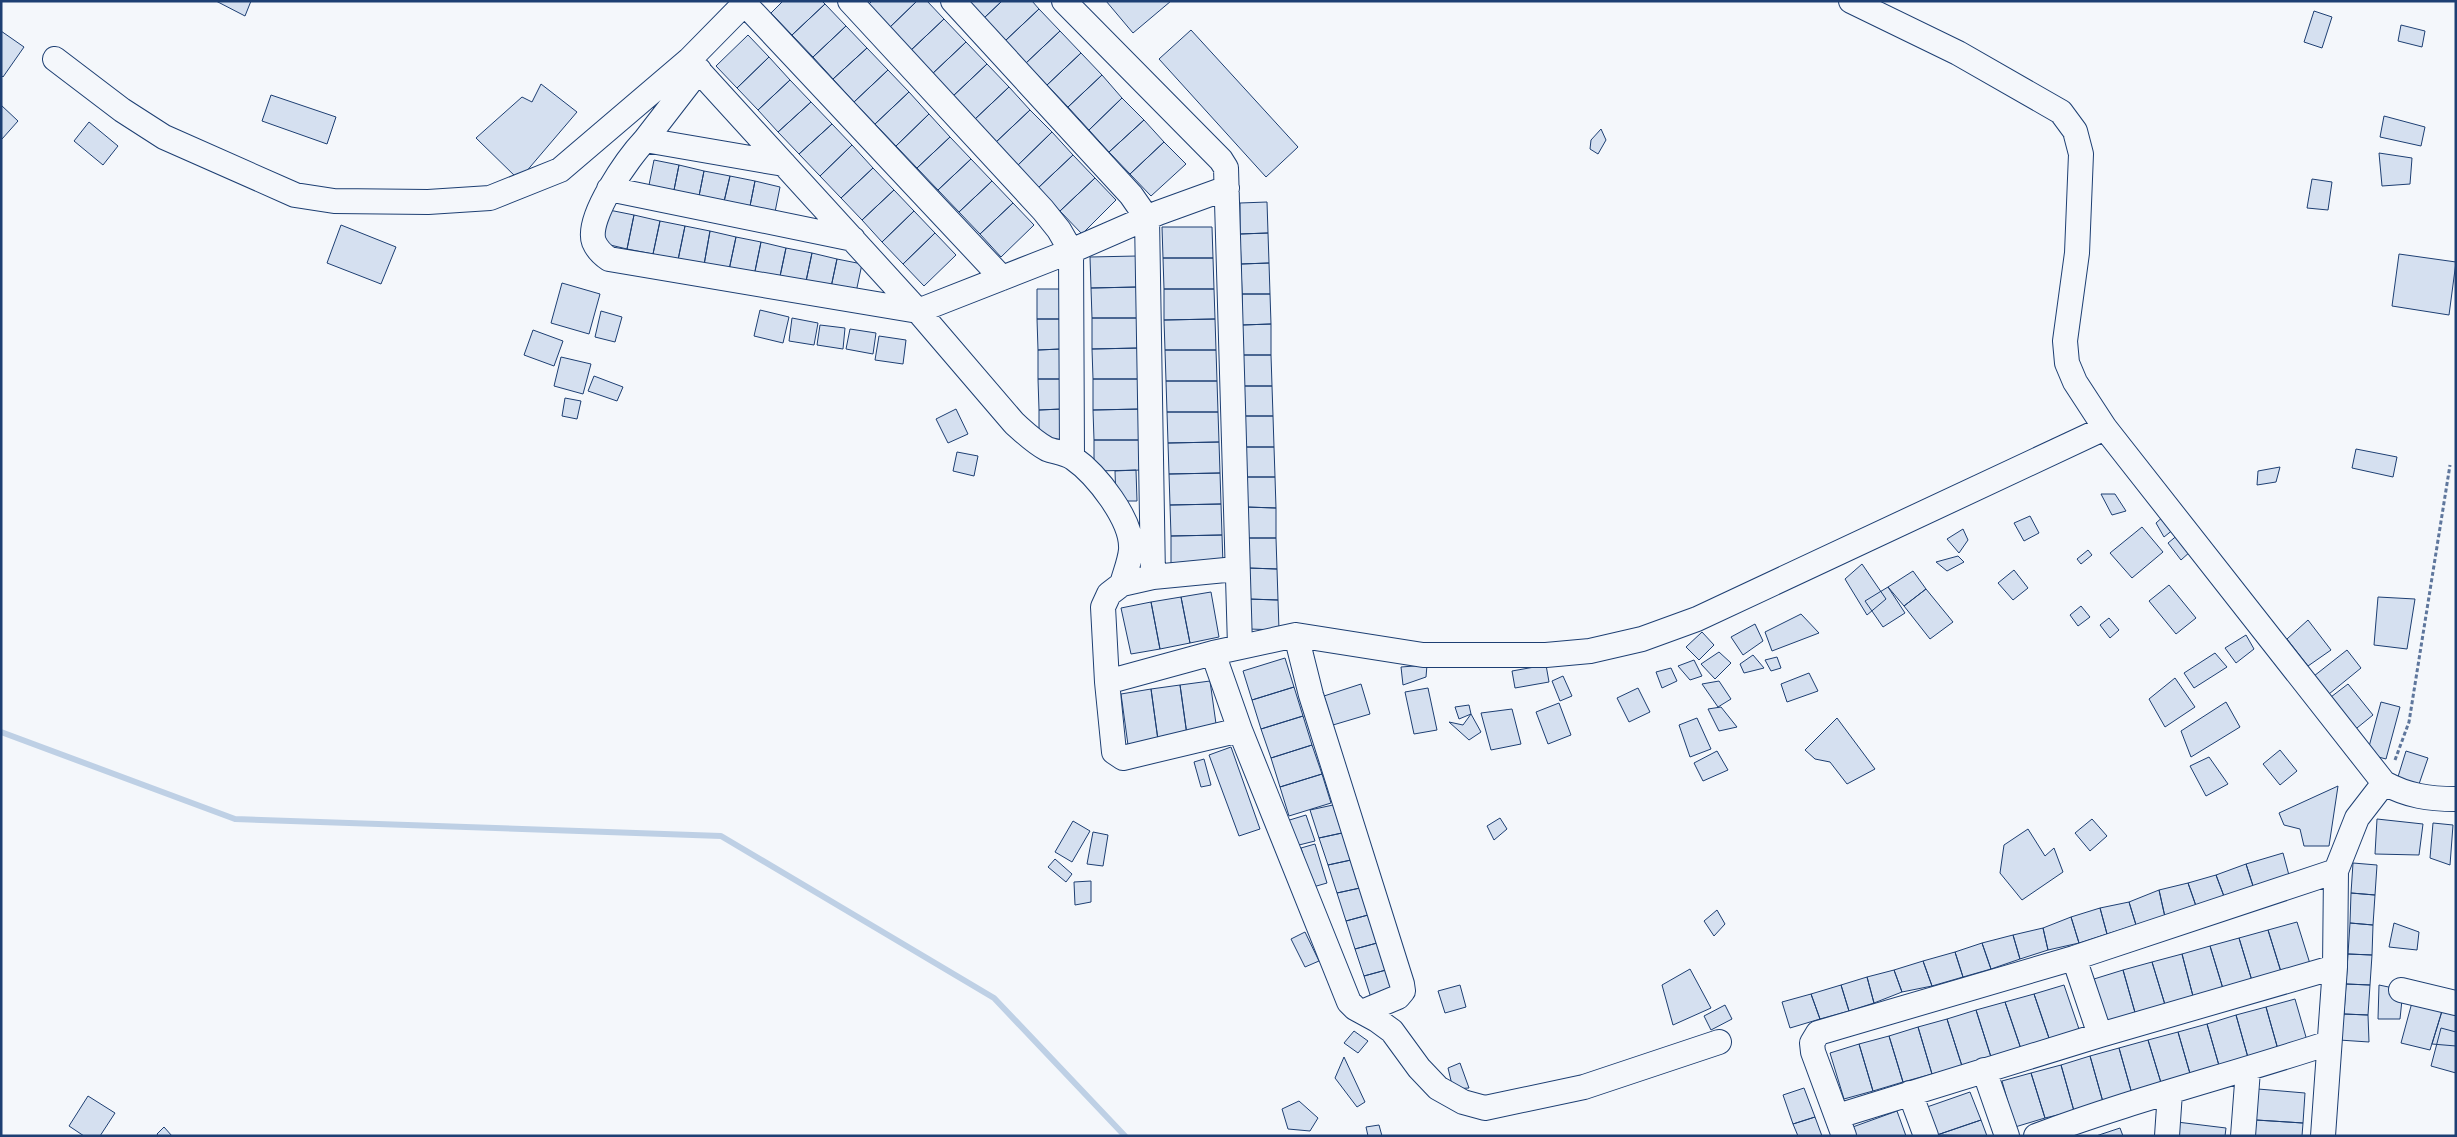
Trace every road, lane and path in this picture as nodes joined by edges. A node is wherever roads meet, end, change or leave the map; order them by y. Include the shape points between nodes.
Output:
1 (850, 1) edge
2 (952, 1) edge
3 (1064, 1) edge
4 (1852, 1) edge
5 (746, 2) edge
6 (55, 59) dead end
7 (694, 65) junction
8 (645, 140) junction
9 (784, 164) junction
10 (1227, 188) junction
11 (609, 189) junction
12 (1147, 218) junction
13 (853, 239) junction
14 (1071, 251) junction
15 (1002, 278) junction
16 (918, 311) junction
17 (2105, 428) junction
18 (1072, 457) junction
19 (2450, 465) dead end
20 (1236, 570) junction
21 (1153, 577) junction
22 (1122, 584) junction
23 (1296, 635) junction
24 (1240, 646) junction
25 (1213, 653) junction
26 (1107, 682) junction
27 (1240, 730) junction
28 (2384, 783) junction
29 (2456, 799) edge
30 (2336, 871) junction
31 (2074, 958) junction
32 (2335, 967) junction
33 (2401, 990) dead end
34 (2456, 1003) edge
35 (1362, 1012) junction
36 (2100, 1035) junction
37 (1719, 1042) dead end
38 (2328, 1043) junction
39 (1984, 1070) junction
40 (2248, 1070) junction
41 (2170, 1092) junction
42 (1910, 1093) junction
43 (1841, 1126) edge
44 (1926, 1136) edge
45 (2007, 1136) edge
46 (2036, 1136) edge
47 (2167, 1136) edge
48 (2244, 1136) edge
49 (2323, 1136) edge

1 - 14 street via 1043,210
2 - 12 street via 1131,195
3 - 10 street via 1221,160 1227,175
4 - 17 street via 1958,54 2061,112 2075,131 2081,154 2077,254 2067,363 2075,382
5 - 7 street
5 - 15 street
6 - 7 street via 164,137 294,195 334,201 428,202 490,198 560,170
7 - 8 street
7 - 9 street
8 - 9 street
8 - 11 street
9 - 13 street
10 - 12 street
10 - 20 street
11 - 13 street
11 - 16 street via 592,232 594,242 609,260
12 - 14 street
12 - 21 street
13 - 16 street
14 - 15 street
14 - 18 street
15 - 16 street
16 - 18 street via 1014,423 1048,449
17 - 23 street via 1697,619 1642,638 1590,651 1554,654 1424,655
17 - 28 street
18 - 22 street via 1099,482 1128,531 1131,550
19 - 28 path via 2409,722
20 - 21 street
20 - 24 street
21 - 22 street
22 - 26 street via 1109,594 1103,606
23 - 24 street
23 - 35 street via 1311,695 1402,984 1403,991 1398,997
24 - 25 street
25 - 26 street
25 - 27 street
26 - 27 street via 1114,752 1123,758
27 - 35 street via 1349,1002
28 - 29 street via 2401,792 2426,798
28 - 30 street via 2357,818
30 - 31 street
30 - 32 street
31 - 36 street
31 - 43 street via 1818,1033 1812,1043 1813,1052
32 - 36 street
32 - 38 street
33 - 34 street
35 - 37 street via 1392,1031 1438,1088 1463,1102 1485,1108 1584,1087
36 - 39 street
38 - 40 street
38 - 49 street
39 - 42 street
39 - 45 street
40 - 41 street
40 - 48 street
41 - 46 street
41 - 47 street
42 - 43 street
42 - 44 street

